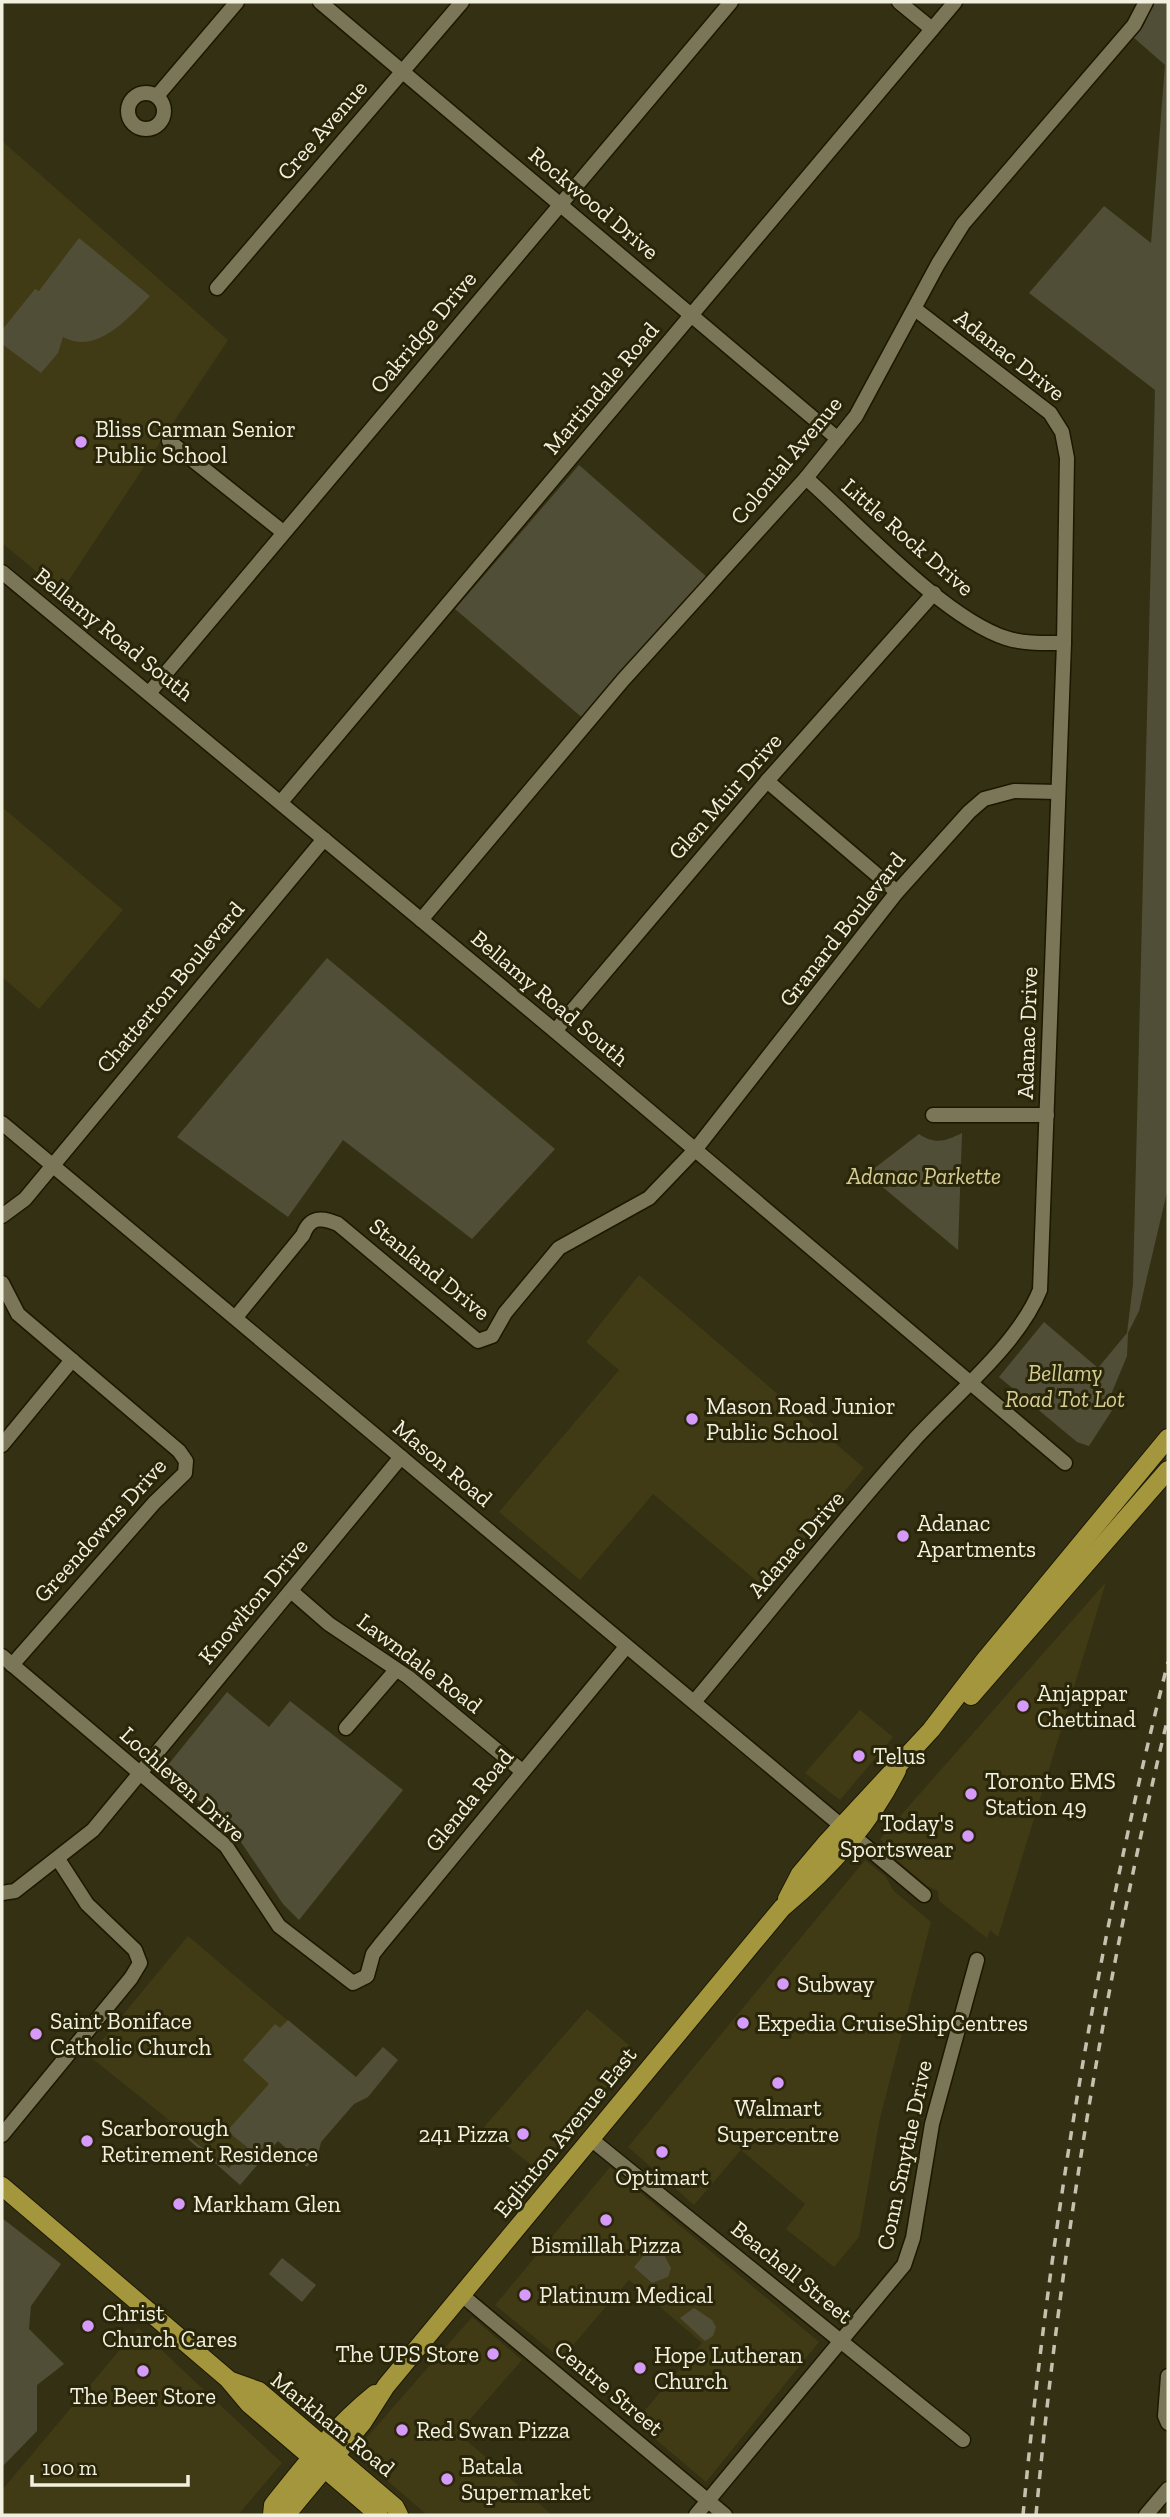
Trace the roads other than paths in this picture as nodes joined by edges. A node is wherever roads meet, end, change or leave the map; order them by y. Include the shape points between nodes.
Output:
1 (237, 2) edge
2 (320, 2) edge
3 (462, 2) edge
4 (731, 2) edge
5 (899, 2) edge
6 (954, 2) edge
7 (1146, 2) edge
8 (932, 29) junction
9 (402, 72) junction
10 (157, 96) dead end
11 (560, 204) junction
12 (217, 288) dead end
13 (915, 309) junction
14 (692, 315) junction
15 (838, 439) junction
16 (169, 441) dead end
17 (806, 478) junction
18 (283, 532) junction
19 (2, 572) edge
20 (934, 593) junction
21 (1064, 643) junction
22 (150, 692) junction
23 (767, 781) junction
24 (1058, 792) junction
25 (281, 802) junction
26 (324, 839) junction
27 (897, 892) junction
28 (421, 920) junction
29 (555, 1031) junction
30 (933, 1115) dead end
31 (1047, 1115) junction
32 (2, 1124) edge
33 (695, 1150) junction
34 (51, 1165) junction
35 (2, 1216) edge
36 (2, 1283) edge
37 (236, 1317) junction
38 (72, 1360) junction
39 (973, 1383) junction
40 (1168, 1438) edge
41 (2, 1445) edge
42 (401, 1457) junction
43 (1065, 1462) dead end
44 (1168, 1470) edge
45 (291, 1591) junction
46 (626, 1647) junction
47 (7, 1660) edge
48 (396, 1670) junction
49 (694, 1702) junction
50 (346, 1728) dead end
51 (931, 1730) junction
52 (522, 1772) junction
53 (141, 1774) junction
54 (847, 1832) junction
55 (58, 1859) junction
56 (2, 1893) edge
57 (924, 1895) dead end
58 (977, 1960) dead end
59 (353, 1983) joint
60 (2, 2135) edge
61 (592, 2140) junction
62 (2, 2186) edge
63 (463, 2296) junction
64 (841, 2341) junction
65 (1168, 2376) edge
66 (1168, 2423) edge
67 (963, 2440) dead end
68 (323, 2457) junction
69 (1168, 2488) edge
70 (708, 2501) junction
71 (272, 2515) edge
72 (286, 2515) edge
73 (379, 2515) edge
74 (399, 2515) edge
75 (696, 2515) edge
76 (724, 2515) edge
77 (1146, 2515) edge

1 - 10 street
2 - 9 street, Rockwood Drive
3 - 9 street, Cree Avenue
4 - 11 street, Oakridge Drive
5 - 8 street
6 - 8 street, Martindale Road
7 - 13 street, Colonial Avenue via 1134,25 963,224
8 - 14 street, Martindale Road
9 - 11 street, Rockwood Drive
9 - 12 street, Cree Avenue
11 - 14 street, Rockwood Drive
11 - 18 street, Oakridge Drive
13 - 15 street, Colonial Avenue via 856,416
13 - 21 street, Adanac Drive via 1058,423 1067,458
14 - 15 street, Rockwood Drive
14 - 25 street, Martindale Road
15 - 17 street, Colonial Avenue
16 - 18 street
17 - 20 street, Little Rock Drive
17 - 28 street, Colonial Avenue via 623,680
18 - 22 street, Oakridge Drive
19 - 22 street, Bellamy Road South
20 - 21 street, Little Rock Drive via 969,621 993,633 1038,643
20 - 23 street, Glen Muir Drive
21 - 24 street, Adanac Drive
22 - 25 street, Bellamy Road South
23 - 27 street
23 - 29 street, Glen Muir Drive
24 - 27 street, Granard Boulevard via 1014,790 984,799
24 - 31 street, Adanac Drive
25 - 26 street, Bellamy Road South
26 - 28 street, Bellamy Road South
26 - 34 street, Chatterton Boulevard
27 - 33 street, Granard Boulevard
28 - 29 street, Bellamy Road South
29 - 33 street, Bellamy Road South
30 - 31 street
31 - 39 street, Adanac Drive via 1040,1290 1025,1318
32 - 34 street, Mason Road
33 - 37 street, Stanland Drive via 649,1198 559,1248 485,1340 467,1333 327,1219 312,1220
33 - 39 street, Bellamy Road South
34 - 35 street via 18,1206
34 - 37 street, Mason Road
36 - 38 street, Greendowns Drive via 18,1314
37 - 42 street, Mason Road
38 - 41 street
38 - 47 street, Greendowns Drive via 178,1451 186,1466
39 - 43 street, Bellamy Road South
39 - 49 street, Adanac Drive via 915,1439
40 - 51 main road, Eglinton Avenue East
42 - 45 street, Knowlton Drive
42 - 46 street, Mason Road
44 - 51 main road, Eglinton Avenue East via 960,1708
45 - 48 street, Lawndale Road via 329,1624
45 - 53 street, Knowlton Drive
46 - 49 street, Mason Road
46 - 52 street, Glenda Road
47 - 53 street, Lochleven Drive
48 - 50 street
48 - 52 street, Lawndale Road
49 - 54 street, Mason Road
51 - 54 main road, Eglinton Avenue East via 897,1770 873,1789
52 - 59 street, Glenda Road via 373,1954 367,1976
53 - 55 street, Knowlton Drive via 93,1830
53 - 59 street, Lochleven Drive via 226,1846 279,1926
54 - 57 street
54 - 61 main road, Eglinton Avenue East via 800,1874 782,1908
55 - 56 street, Knowlton Drive via 15,1891
55 - 60 street via 87,1904 135,1950 139,1963
58 - 64 street, Conn Smythe Drive via 932,2124 909,2252 904,2265
61 - 63 main road, Eglinton Avenue East
61 - 64 street, Beachell Street
62 - 68 main road, Markham Road via 228,2379 249,2404
63 - 68 main road, Eglinton Avenue East via 386,2386 363,2422
63 - 70 street, Centre Street
64 - 67 street, Beachell Street
64 - 70 street, Conn Smythe Drive
65 - 66 street
68 - 71 main road, Eglinton Avenue East via 273,2505
68 - 72 main road, Eglinton Avenue East
68 - 73 main road, Markham Road
68 - 74 main road, Markham Road via 395,2507
69 - 77 street
70 - 75 street, Conn Smythe Drive
70 - 76 street, Centre Street

